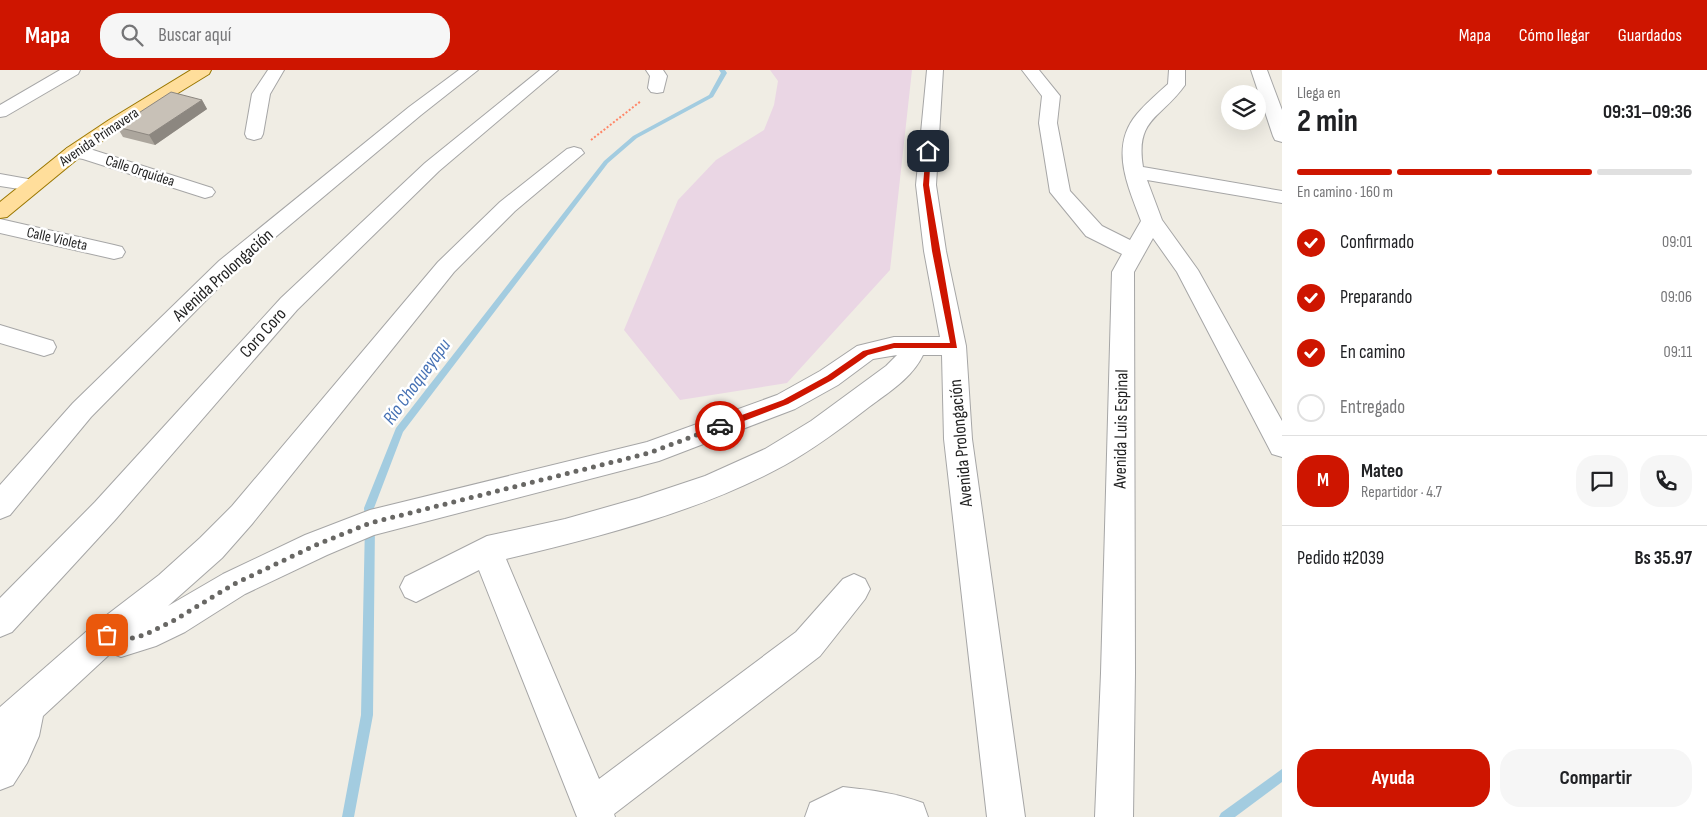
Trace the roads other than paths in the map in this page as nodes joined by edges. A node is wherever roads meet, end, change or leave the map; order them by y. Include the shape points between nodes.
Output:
1 (72, 70) edge
2 (203, 70) edge
3 (276, 70) edge
4 (470, 70) edge
5 (550, 70) edge
6 (654, 70) edge
7 (935, 70) edge
8 (1030, 70) edge
9 (1177, 70) edge
10 (1258, 70) edge
11 (657, 88) road end
12 (0, 112) edge
13 (254, 134) dead end
14 (1282, 136) edge
15 (74, 152) junction
16 (574, 153) road end
17 (1135, 172) junction
18 (0, 180) edge
19 (32, 185) junction
20 (205, 192) dead end
21 (1282, 197) edge
22 (0, 212) edge
23 (1152, 222) junction
24 (0, 226) edge
25 (114, 252) dead end
26 (1135, 252) junction
27 (0, 334) edge
28 (911, 346) junction
29 (954, 346) junction
30 (44, 347) dead end
31 (1282, 446) edge
32 (0, 506) edge
33 (488, 550) junction
34 (416, 587) dead end
35 (854, 589) dead end
36 (0, 621) edge
37 (107, 635) junction
38 (13, 721) edge
39 (0, 772) edge
40 (594, 812) edge
41 (824, 817) edge
42 (909, 817) edge
43 (1006, 817) edge
44 (1114, 817) edge

1 - 12 street
2 - 15 main road, Avenida Primavera
3 - 13 street via 262,94
4 - 32 street, Avenida Prolongación via 415,111 227,266 82,410
5 - 36 street, Coro Coro via 432,167 288,304 105,511
6 - 11 street via 659,76
7 - 29 street, Avenida Prolongación via 926,185
8 - 26 street via 1051,96 1048,123 1060,192 1094,230
9 - 17 street via 1176,85 1141,120 1131,139
10 - 14 street
15 - 19 main road, Avenida Primavera
15 - 20 street, Calle Orquidea
16 - 37 street via 525,190 446,267 212,548
17 - 21 street
17 - 23 street
18 - 19 street
19 - 22 main road, Avenida Primavera
23 - 26 street, Avenida Luis Espinal
23 - 31 street via 1188,270
24 - 25 street, Calle Violeta
26 - 44 street, Avenida Luis Espinal via 1123,272
27 - 30 street
28 - 29 street
28 - 33 street via 909,358 895,373 821,429 775,457 714,485 639,511
28 - 37 street via 866,352 786,402 649,453 370,523 234,584 144,635 121,641
29 - 43 street, Avenida Prolongación via 958,439
33 - 34 street
33 - 40 street
35 - 40 street via 808,644
37 - 38 street
38 - 39 street via 23,734
41 - 42 street via 843,806

